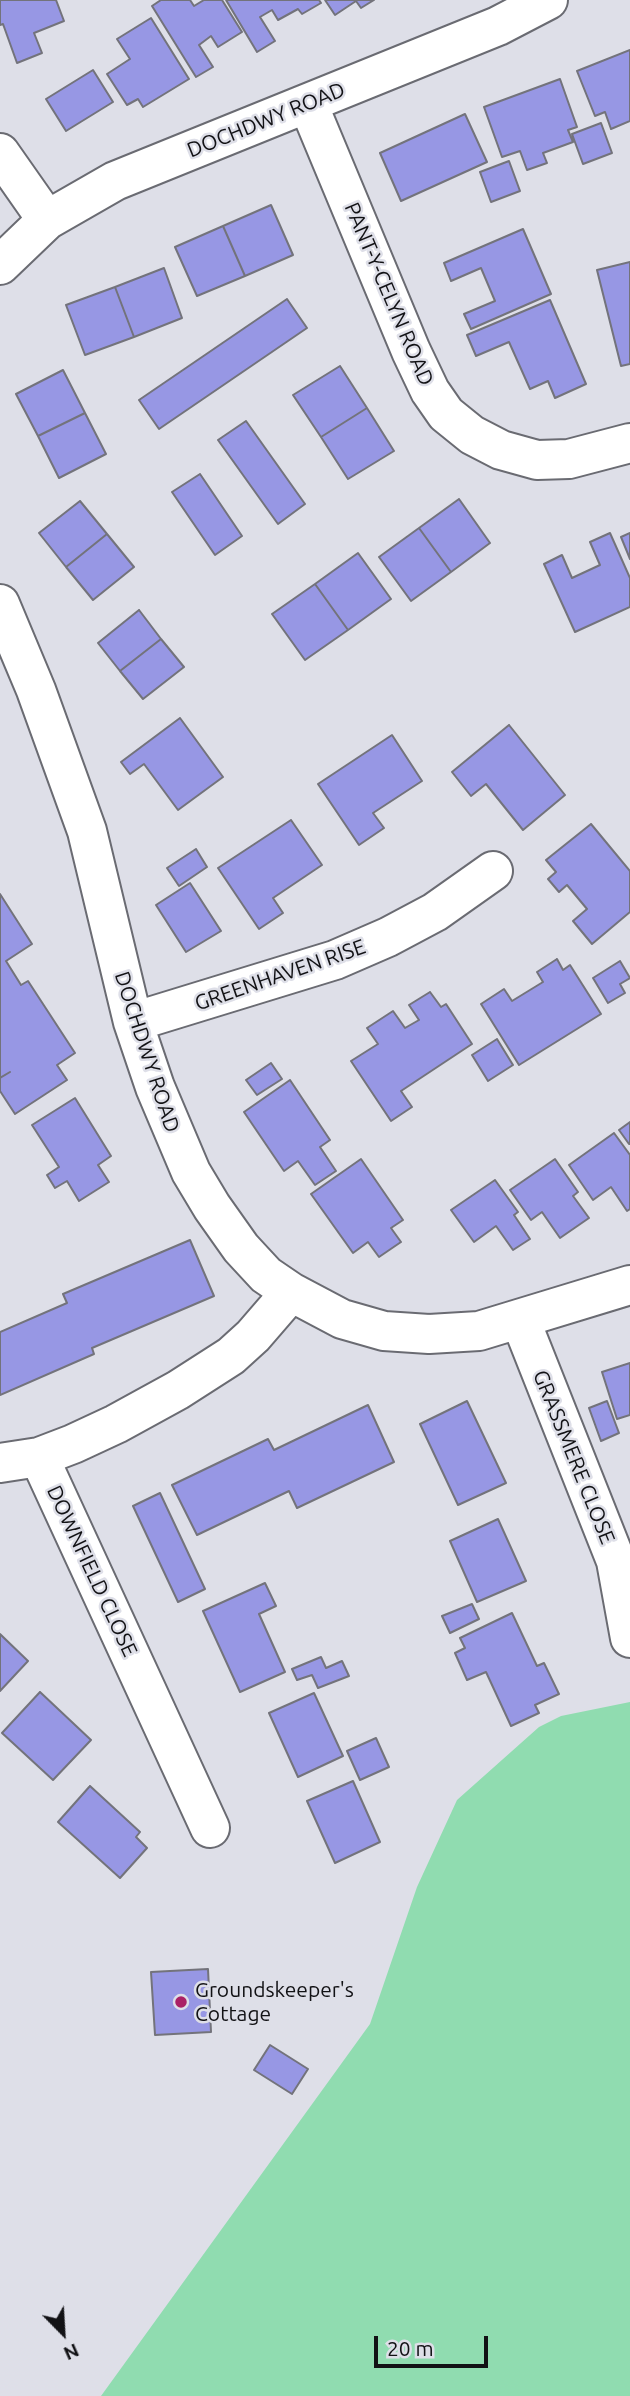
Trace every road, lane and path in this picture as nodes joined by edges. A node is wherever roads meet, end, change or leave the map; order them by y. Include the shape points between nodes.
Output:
1 (548, 0) edge
2 (308, 104) junction
3 (0, 153) edge
4 (47, 220) junction
5 (0, 265) edge
6 (630, 443) edge
7 (0, 604) edge
8 (493, 872) dead end
9 (133, 1022) junction
10 (630, 1285) edge
11 (291, 1292) junction
12 (520, 1320) junction
13 (39, 1457) junction
14 (0, 1463) edge
15 (630, 1638) edge
16 (210, 1828) dead end

1 - 2 street, DOCHDWY ROAD via 498,26
2 - 4 street, DOCHDWY ROAD via 116,181
2 - 6 street, PANT-Y-CELYN ROAD via 411,351 446,414 501,450 537,460 569,459
3 - 4 street
4 - 5 street, DOCHDWY ROAD
7 - 9 street, DOCHDWY ROAD via 87,831
8 - 9 street, GREENHAVEN RISE via 435,912 335,960
9 - 11 street, DOCHDWY ROAD via 191,1172 241,1248 266,1275
10 - 12 street, DOCHDWY ROAD
11 - 12 street, DOCHDWY ROAD via 342,1319 384,1331 479,1331
11 - 13 street via 231,1356 116,1424
12 - 15 street, GRASSMERE CLOSE via 616,1562
13 - 14 street
13 - 16 street, DOWNFIELD CLOSE

